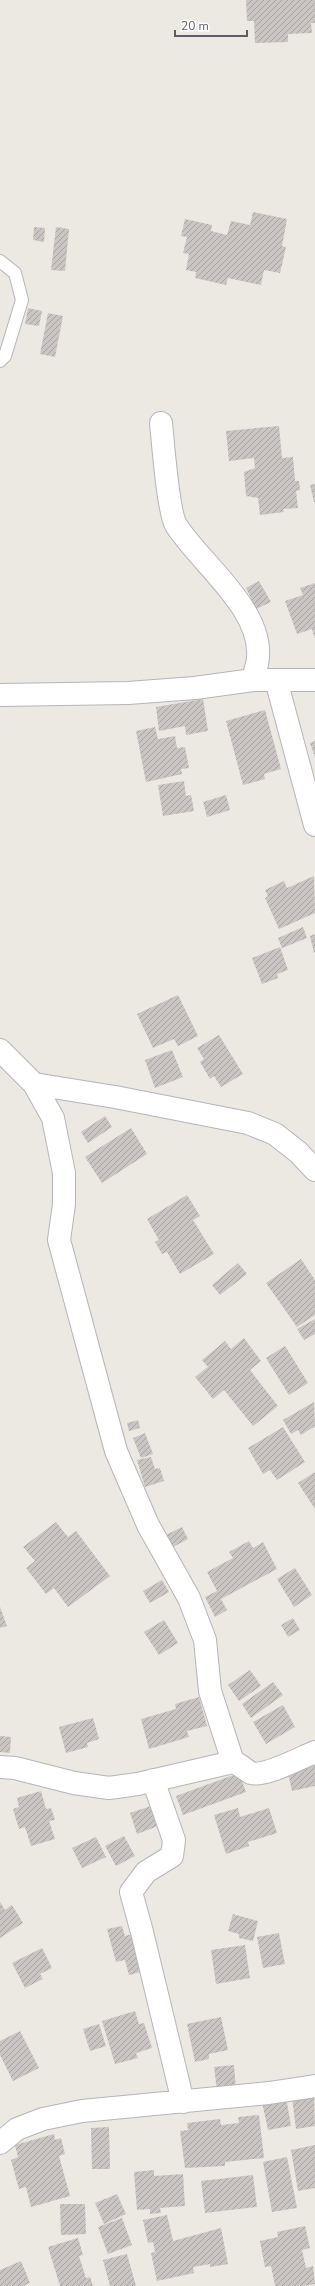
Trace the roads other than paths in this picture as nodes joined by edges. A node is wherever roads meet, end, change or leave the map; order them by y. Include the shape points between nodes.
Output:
1 (0, 262) edge
2 (0, 361) edge
3 (161, 423) dead end
4 (253, 680) junction
5 (276, 680) junction
6 (315, 680) edge
7 (0, 695) edge
8 (315, 826) edge
9 (0, 1050) edge
10 (34, 1084) junction
11 (315, 1170) edge
12 (315, 1752) edge
13 (233, 1762) junction
14 (0, 1767) edge
15 (153, 1780) junction
16 (315, 2086) edge
17 (183, 2102) junction
18 (0, 2143) edge

1 - 2 lane via 15,273 22,300 5,356
3 - 4 street via 176,524 230,590 245,613 256,637 258,656
4 - 5 street
4 - 7 street via 128,693
5 - 6 street
5 - 8 street
9 - 10 street
10 - 11 street via 248,1123 275,1134 298,1152
10 - 13 street via 53,1118 64,1173 64,1204 59,1240 116,1451 148,1525 189,1598 200,1626 205,1640 210,1691
12 - 13 street via 259,1774 249,1772 242,1765
13 - 15 street
14 - 15 street via 110,1788
15 - 17 street via 174,1840 172,1856 146,1872 131,1892
16 - 17 street
17 - 18 street via 82,2111 43,2119 17,2129

